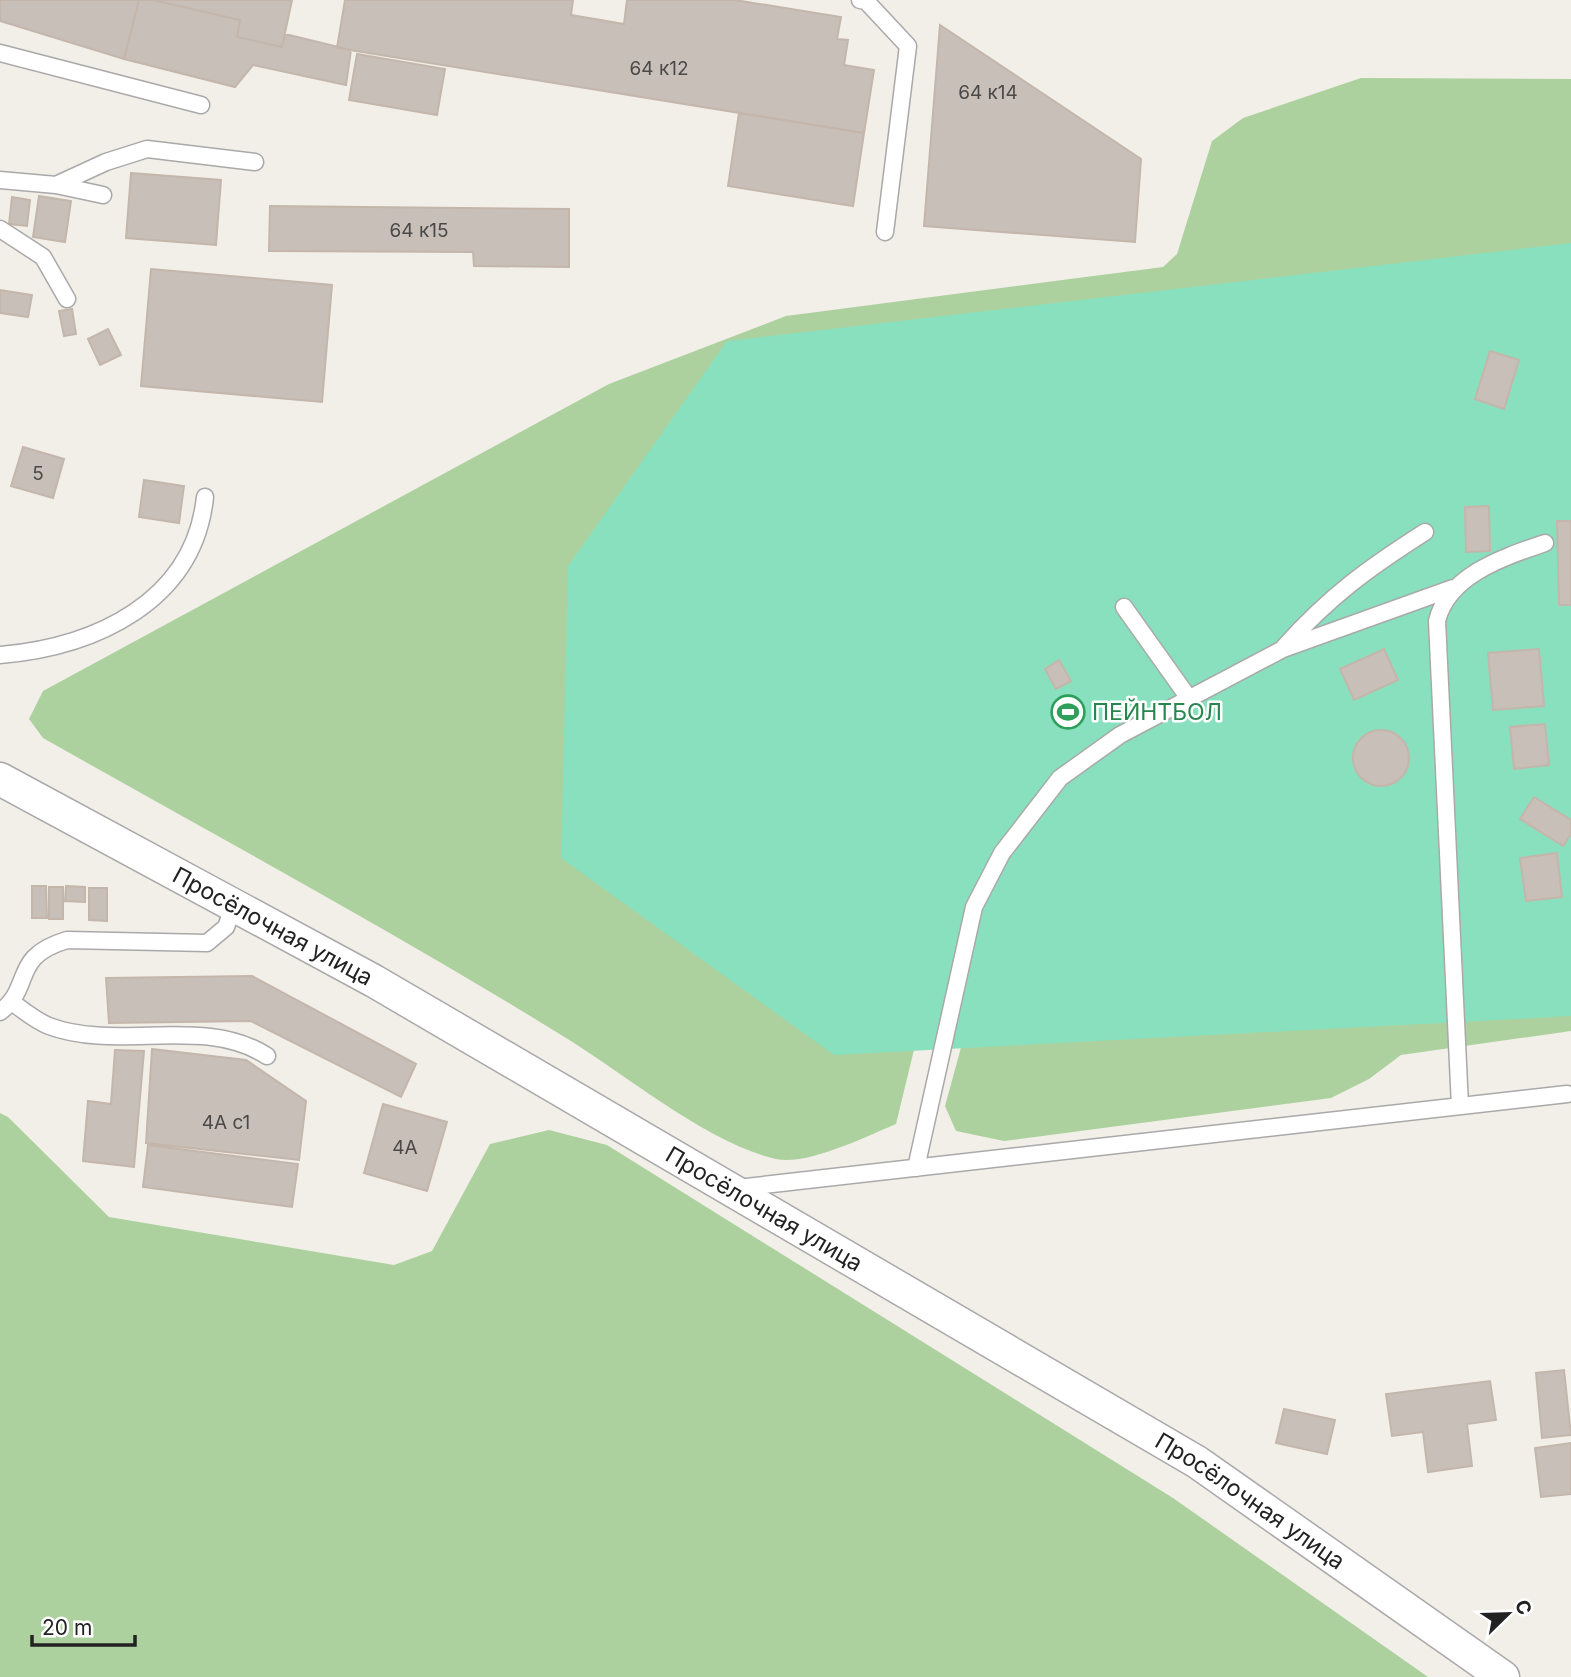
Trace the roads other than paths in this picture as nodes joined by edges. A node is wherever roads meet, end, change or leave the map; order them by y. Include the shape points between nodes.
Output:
1 (860, 0) edge
2 (0, 53) edge
3 (201, 105) dead end
4 (255, 162) dead end
5 (0, 180) edge
6 (56, 185) junction
7 (103, 195) dead end
8 (0, 229) edge
9 (885, 232) dead end
10 (67, 299) dead end
11 (205, 497) dead end
12 (1425, 532) dead end
13 (1545, 543) dead end
14 (1453, 589) junction
15 (1124, 607) dead end
16 (1283, 649) junction
17 (0, 655) edge
18 (1188, 697) junction
19 (0, 779) edge
20 (234, 906) junction
21 (6, 1007) edge
22 (267, 1056) dead end
23 (1567, 1094) dead end
24 (1460, 1106) junction
25 (916, 1168) junction
26 (731, 1189) junction
27 (1503, 1677) edge

1 - 9 lane via 908,46
2 - 3 lane
4 - 6 lane via 148,149
5 - 6 lane
6 - 7 lane
8 - 10 lane via 43,257
11 - 17 lane via 203,522 184,566 154,599 123,620 82,637
12 - 16 lane via 1351,580
13 - 14 lane via 1511,555
14 - 16 lane
14 - 24 lane via 1441,604 1437,621
15 - 18 lane
16 - 18 lane
18 - 25 lane via 1120,735 1060,778 1002,853 974,907
19 - 20 street, Просёлочная улица
20 - 21 lane via 226,927 207,943 56,943 28,963
20 - 26 street, Просёлочная улица via 374,981
21 - 22 lane via 60,1029 115,1036 226,1039 250,1045
23 - 24 lane
24 - 25 lane
25 - 26 lane
26 - 27 street, Просёлочная улица via 1197,1462

